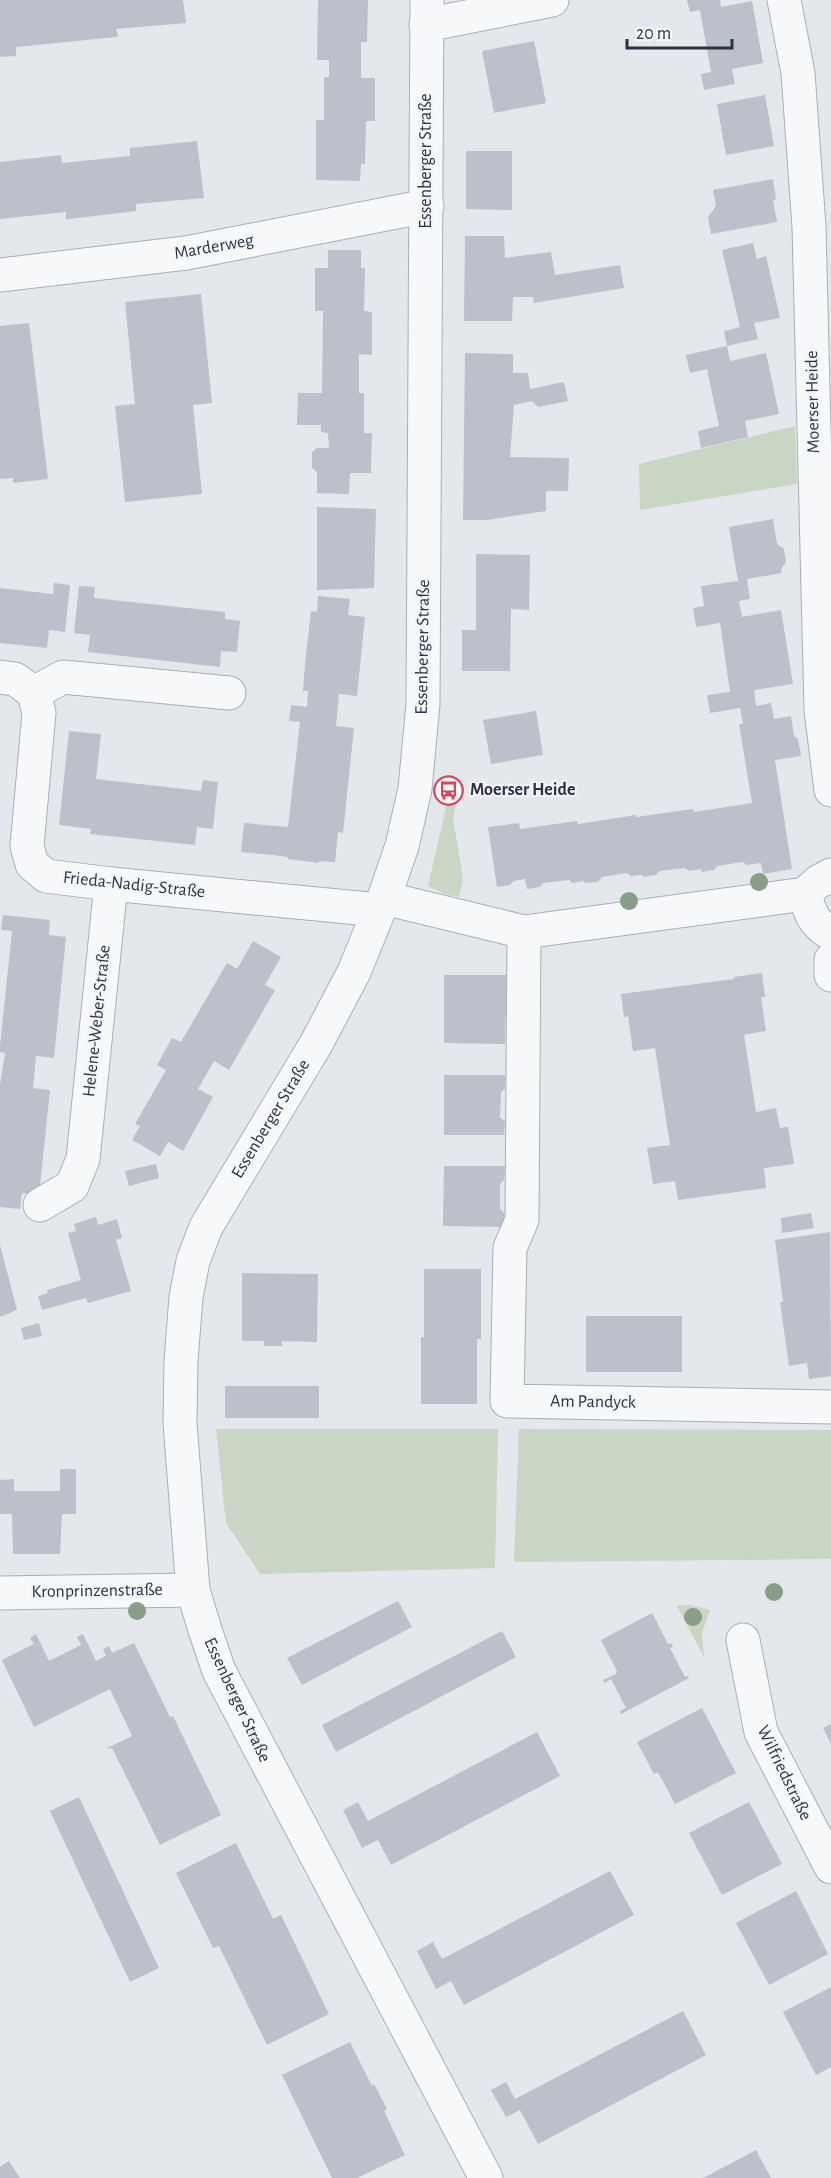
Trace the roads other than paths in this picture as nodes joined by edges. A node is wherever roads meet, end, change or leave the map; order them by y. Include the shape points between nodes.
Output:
1 (552, 0) edge
2 (784, 0) edge
3 (427, 12) edge
4 (426, 206) junction
5 (820, 226) edge
6 (0, 275) edge
7 (824, 577) edge
8 (0, 677) edge
9 (34, 693) junction
10 (229, 693) dead end
11 (831, 790) edge
12 (831, 875) edge
13 (111, 884) junction
14 (805, 894) junction
15 (382, 904) junction
16 (524, 932) junction
17 (831, 934) edge
18 (831, 960) edge
19 (831, 975) edge
20 (40, 1204) dead end
21 (831, 1407) edge
22 (194, 1590) junction
23 (0, 1593) edge
24 (742, 1640) dead end
25 (831, 1867) edge
26 (486, 2178) edge

1 - 3 street
2 - 5 street, Moerser Heide
3 - 4 street, Essenberger Straße
4 - 6 street, Marderweg via 186,253
4 - 15 street, Essenberger Straße via 423,704 415,789 402,846
5 - 7 street, Moerser Heide
7 - 11 street, Moerser Heide via 820,710
8 - 9 street via 15,679
9 - 10 street via 63,677
9 - 13 street, Frieda-Nadig-Straße via 39,713 27,846 32,864 46,876
12 - 14 street
13 - 15 street, Frieda-Nadig-Straße
13 - 20 street, Helene-Weber-Straße via 83,1159 72,1186
14 - 16 street
14 - 17 street via 819,927
15 - 16 street
15 - 22 street, Essenberger Straße via 354,972 316,1044 206,1227 193,1261 186,1297 180,1424
16 - 21 street, Am Pandyck via 522,1220 510,1248 507,1401
18 - 19 street
22 - 23 street, Kronprinzenstraße
22 - 26 street, Essenberger Straße via 219,1671
24 - 25 street, Wilfriedstraße via 761,1732

